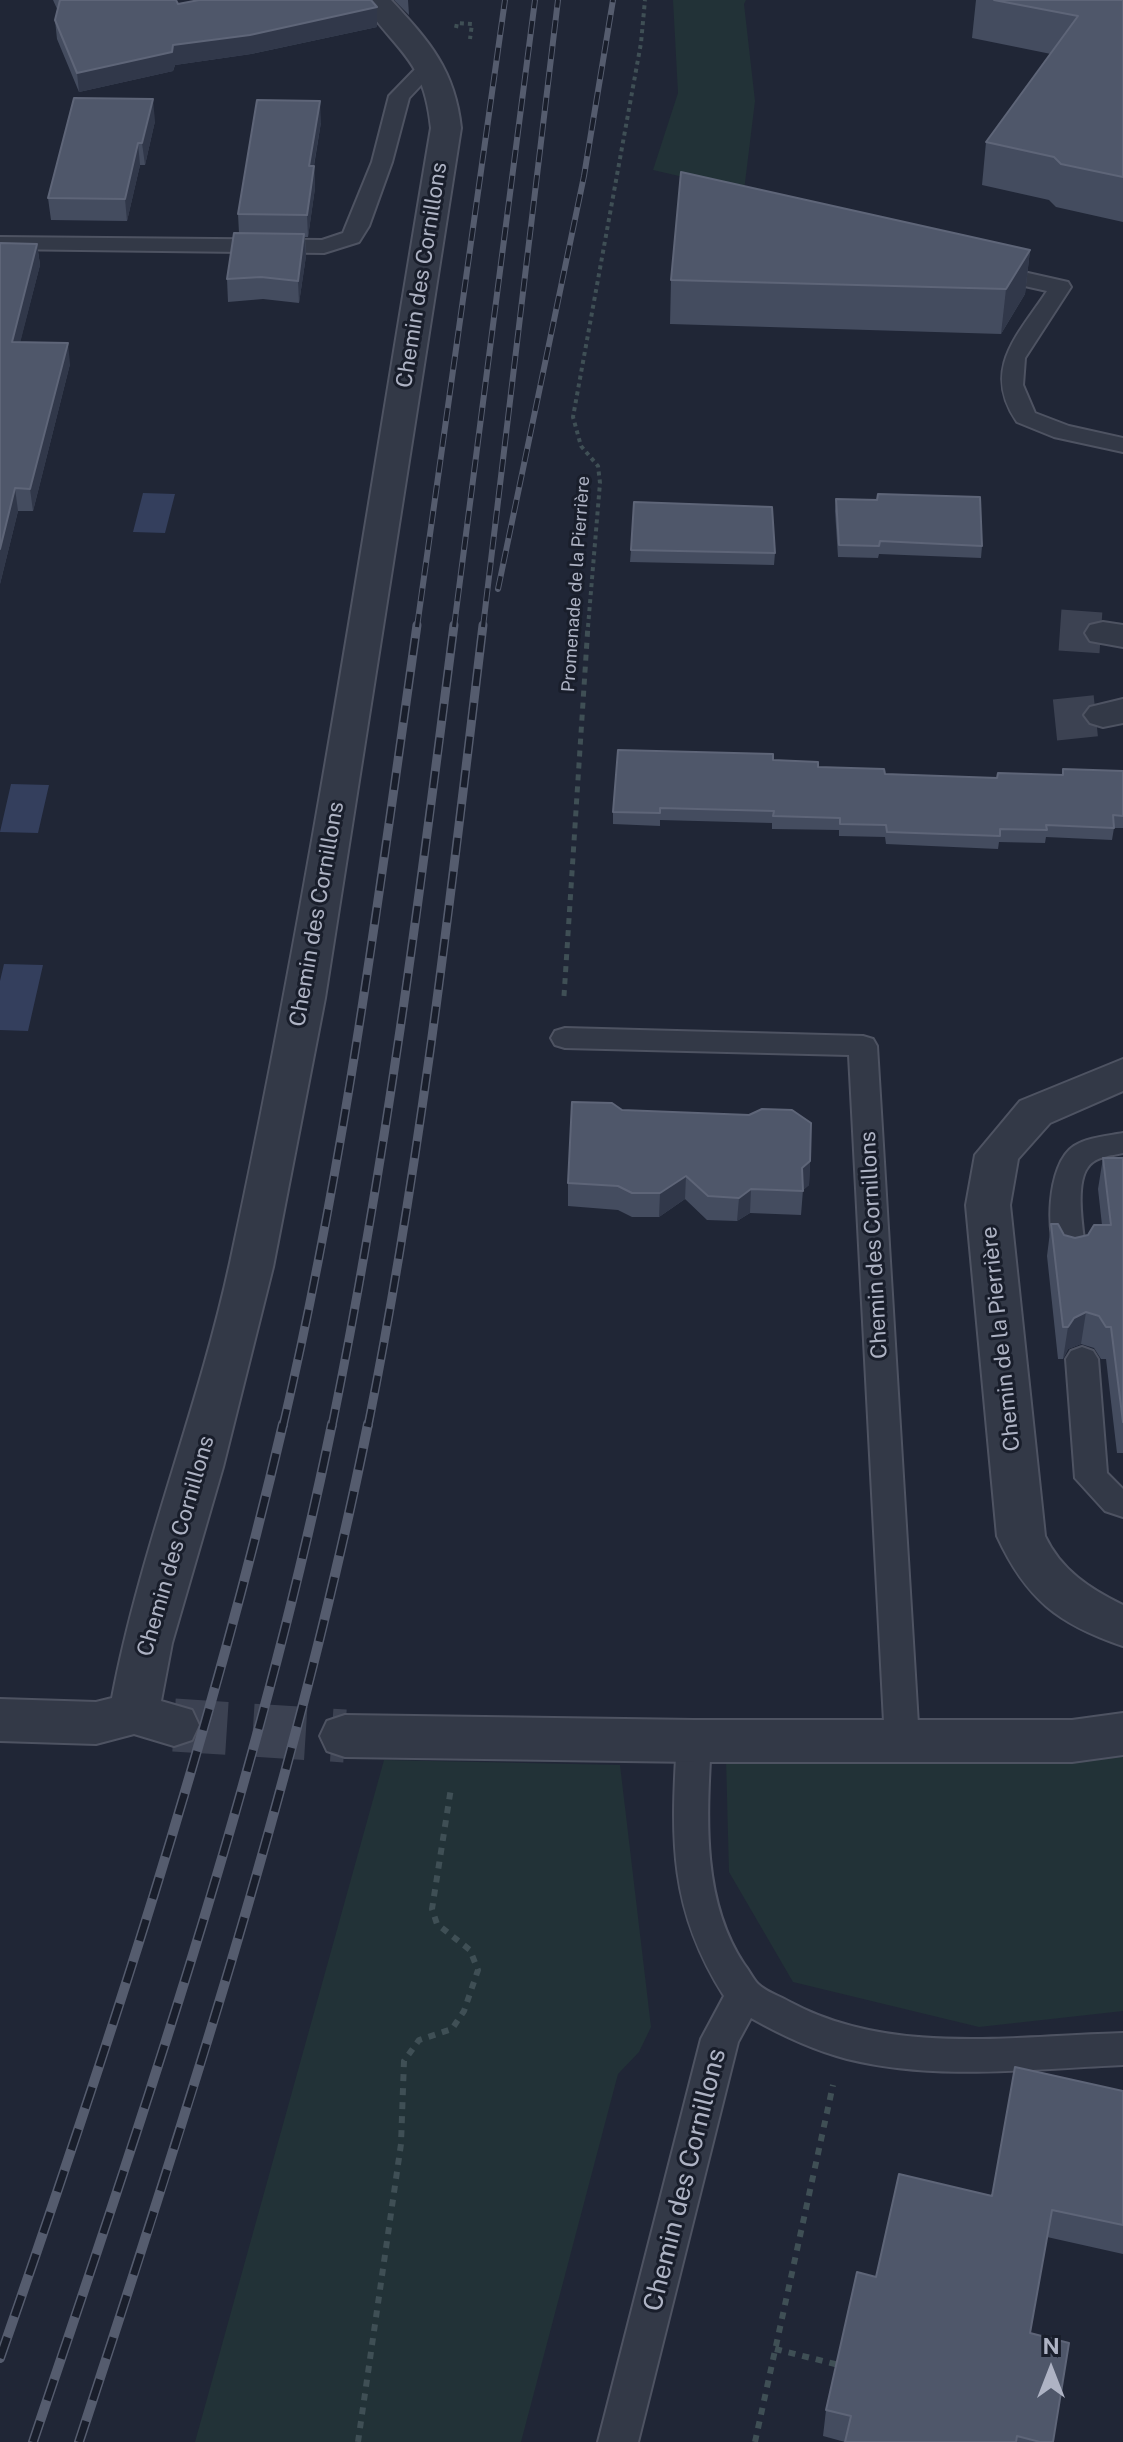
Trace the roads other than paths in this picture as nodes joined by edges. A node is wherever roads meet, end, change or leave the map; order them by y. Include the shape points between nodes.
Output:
1 (375, 0) edge
2 (430, 65) junction
3 (0, 243) edge
4 (967, 266) edge
5 (1123, 445) edge
6 (565, 1038) road end
7 (1123, 1074) edge
8 (1123, 1143) edge
9 (1071, 1256) edge
10 (1082, 1359) dead end
11 (1123, 1504) edge
12 (1123, 1626) edge
13 (0, 1720) edge
14 (1123, 1734) edge
15 (345, 1736) tunnel mouth
16 (694, 1741) junction
17 (902, 1741) junction
18 (744, 1995) junction
19 (1123, 2049) edge
20 (618, 2442) edge

1 - 2 street, Chemin des Cornillons
2 - 3 lane via 399,96 358,226 339,243
2 - 13 street, Chemin des Cornillons via 445,100 446,128 304,998 251,1267 147,1643 154,1719
4 - 5 lane via 1060,287 1014,358 1012,385 1025,417 1062,432
6 - 17 lane, Chemin des Cornillons via 863,1046
7 - 12 street, Chemin de la Pierrière via 1035,1112 997,1155 988,1205 1021,1536 1048,1584
8 - 9 lane via 1083,1153 1070,1170 1066,1190
10 - 11 lane via 1091,1478
14 - 17 street via 1072,1741
15 - 16 street
16 - 17 street
16 - 18 lane via 693,1877 712,1942
18 - 19 lane via 800,2026 843,2041 933,2053
18 - 20 lane, Chemin des Cornillons via 720,2039

